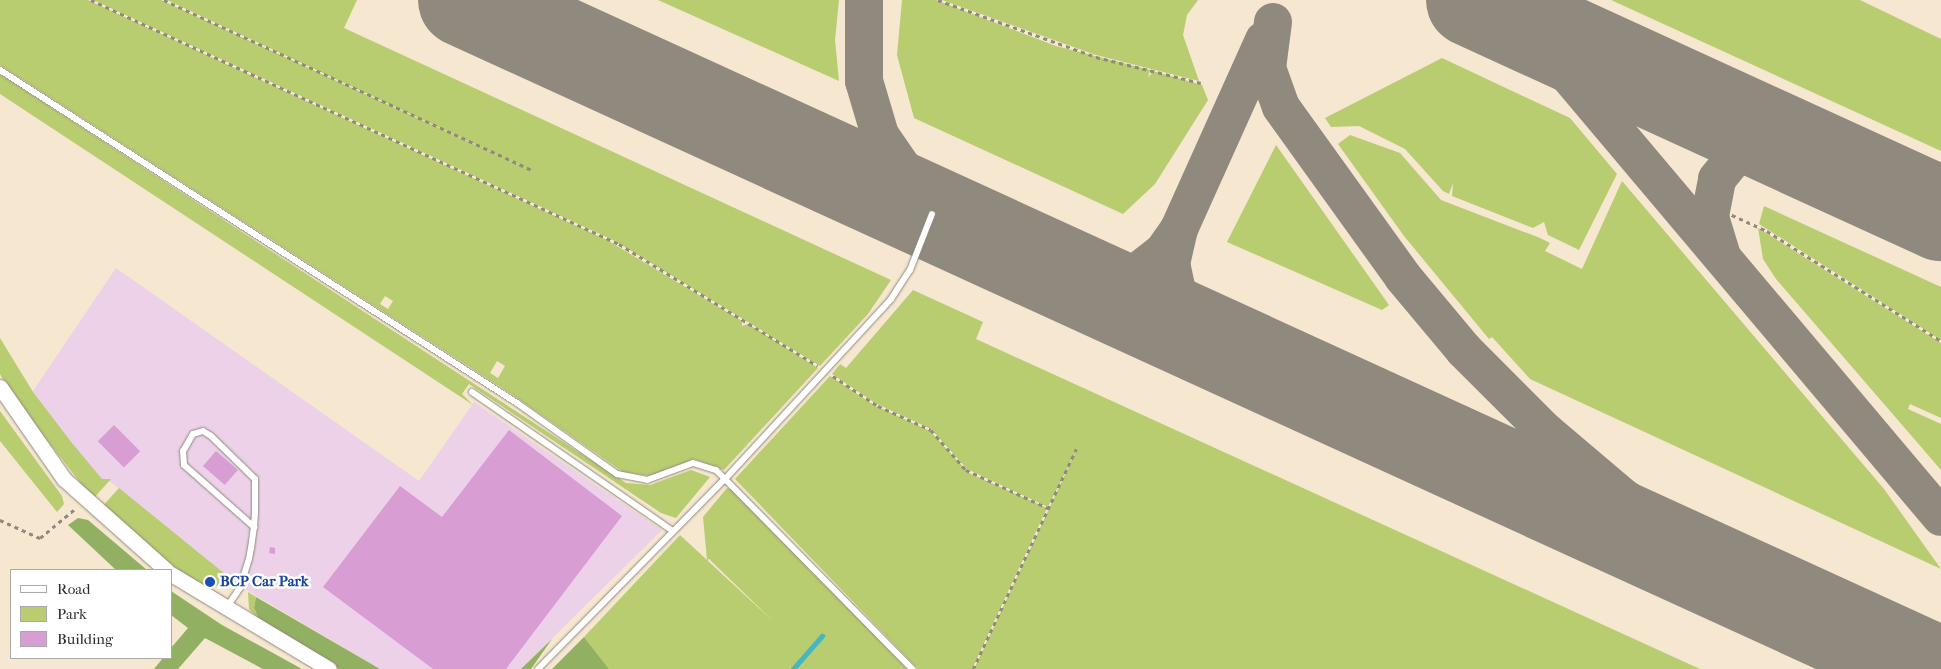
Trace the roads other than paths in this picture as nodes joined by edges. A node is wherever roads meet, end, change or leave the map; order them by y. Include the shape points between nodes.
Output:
1 (0, 70) edge
2 (932, 214) dead end
3 (0, 387) edge
4 (472, 392) dead end
5 (726, 478) junction
6 (254, 526) junction
7 (673, 531) junction
8 (165, 569) edge
9 (172, 575) edge
10 (224, 610) junction
11 (541, 668) edge
12 (328, 669) edge
13 (912, 669) edge

1 - 5 lane via 517,403 617,474 647,480 698,463
2 - 5 lane via 902,283
3 - 8 street via 39,447 83,499
4 - 7 lane
5 - 7 lane
5 - 13 lane
6 - 6 lane via 256,494 251,471 206,433 193,434 184,450 184,465
6 - 10 lane via 247,570
7 - 11 lane
9 - 10 street
10 - 12 street

